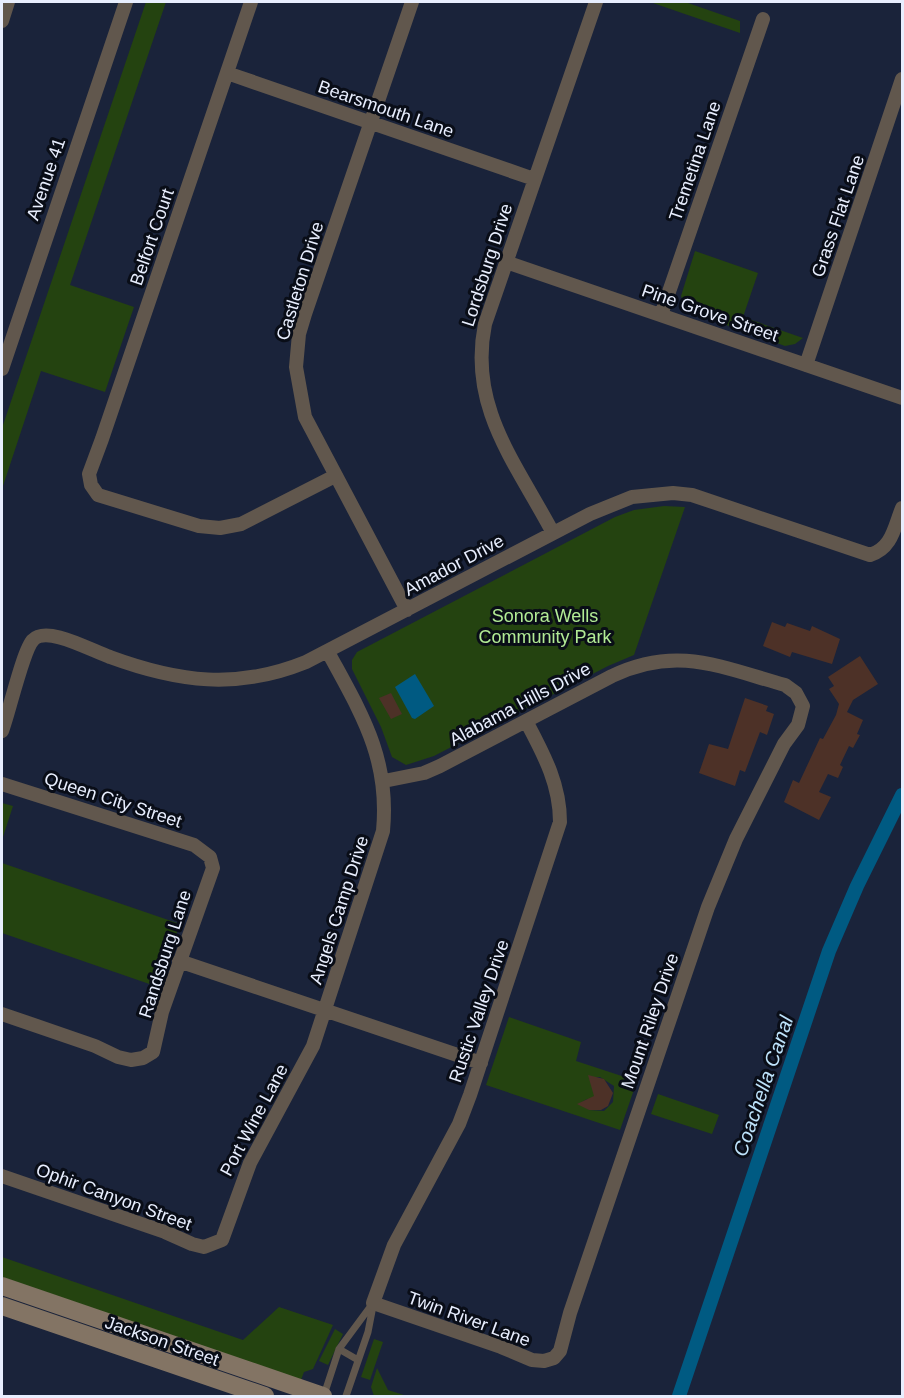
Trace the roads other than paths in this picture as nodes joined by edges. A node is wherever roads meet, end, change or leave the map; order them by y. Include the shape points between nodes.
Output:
1 (8, 2) edge
2 (126, 2) edge
3 (251, 2) edge
4 (412, 2) edge
5 (596, 2) edge
6 (763, 19) dead end
7 (2, 21) edge
8 (227, 73) junction
9 (903, 79) edge
10 (371, 122) junction
11 (534, 179) junction
12 (506, 262) junction
13 (661, 315) junction
14 (806, 365) junction
15 (2, 369) edge
16 (903, 398) edge
17 (335, 477) junction
18 (903, 508) edge
19 (554, 533) junction
20 (407, 610) junction
21 (328, 652) junction
22 (802, 706) joint
23 (526, 721) junction
24 (2, 731) edge
25 (384, 781) junction
26 (2, 784) edge
27 (210, 857) joint
28 (179, 961) junction
29 (326, 1010) junction
30 (2, 1014) edge
31 (481, 1063) junction
32 (2, 1176) edge
33 (214, 1245) joint
34 (2, 1286) edge
35 (373, 1303) junction
36 (2, 1306) edge
37 (339, 1349) junction
38 (554, 1358) joint
39 (358, 1360) junction
40 (265, 1396) edge
41 (323, 1396) edge
42 (346, 1396) edge

1 - 7 street
2 - 15 street, Avenue 41
3 - 8 street, Belfort Court
4 - 10 street, Castleton Drive
5 - 11 street, Lordsburg Drive
6 - 13 street, Tremetina Lane
8 - 10 street, Bearsmouth Lane
8 - 17 street, Belfort Court via 92,461 91,485 98,495 110,500 199,526 220,528 258,517
9 - 14 street, Grass Flat Lane
10 - 11 street, Bearsmouth Lane
10 - 17 street, Castleton Drive via 305,314 297,350 297,384 304,417
11 - 12 street, Lordsburg Drive
12 - 13 street, Pine Grove Street
12 - 19 street, Lordsburg Drive via 480,346 483,394
13 - 14 street, Pine Grove Street
14 - 16 street, Pine Grove Street
17 - 20 street, Castleton Drive
18 - 19 street, Amador Drive via 888,545 870,555 713,500 673,493 632,497
19 - 20 street, Amador Drive
20 - 21 street, Amador Drive
21 - 24 street, Amador Drive via 262,676 208,680 166,676 60,637 42,635 34,638 26,650
21 - 25 street, Angels Camp Drive via 365,720
22 - 23 street, Alabama Hills Drive via 796,693 785,685 702,660 657,660 631,667
22 - 38 street, Mount Riley Drive via 798,725 784,744 736,839 708,907 563,1342
23 - 25 street, Alabama Hills Drive via 424,773
23 - 31 street, Rustic Valley Drive via 556,782 560,822
25 - 29 street, Angels Camp Drive via 386,806 377,855
26 - 27 street, Queen City Street via 194,845
27 - 28 street, Randsburg Lane via 211,878
28 - 29 street
28 - 30 street, Randsburg Lane via 153,1052 143,1058 118,1057
29 - 31 street
29 - 33 street, Port Wine Lane via 310,1053 242,1179 227,1231
31 - 35 street, Rustic Valley Drive via 459,1124 394,1245
32 - 33 street, Ophir Canyon Street via 192,1244
34 - 41 street, Jackson Street
35 - 37 lane, Rustic Valley Drive
35 - 38 street, Twin River Lane via 532,1360
35 - 39 lane, Rustic Valley Drive
36 - 40 street, Jackson Street
37 - 39 lane
37 - 41 lane, Rustic Valley Drive
39 - 42 lane, Rustic Valley Drive

